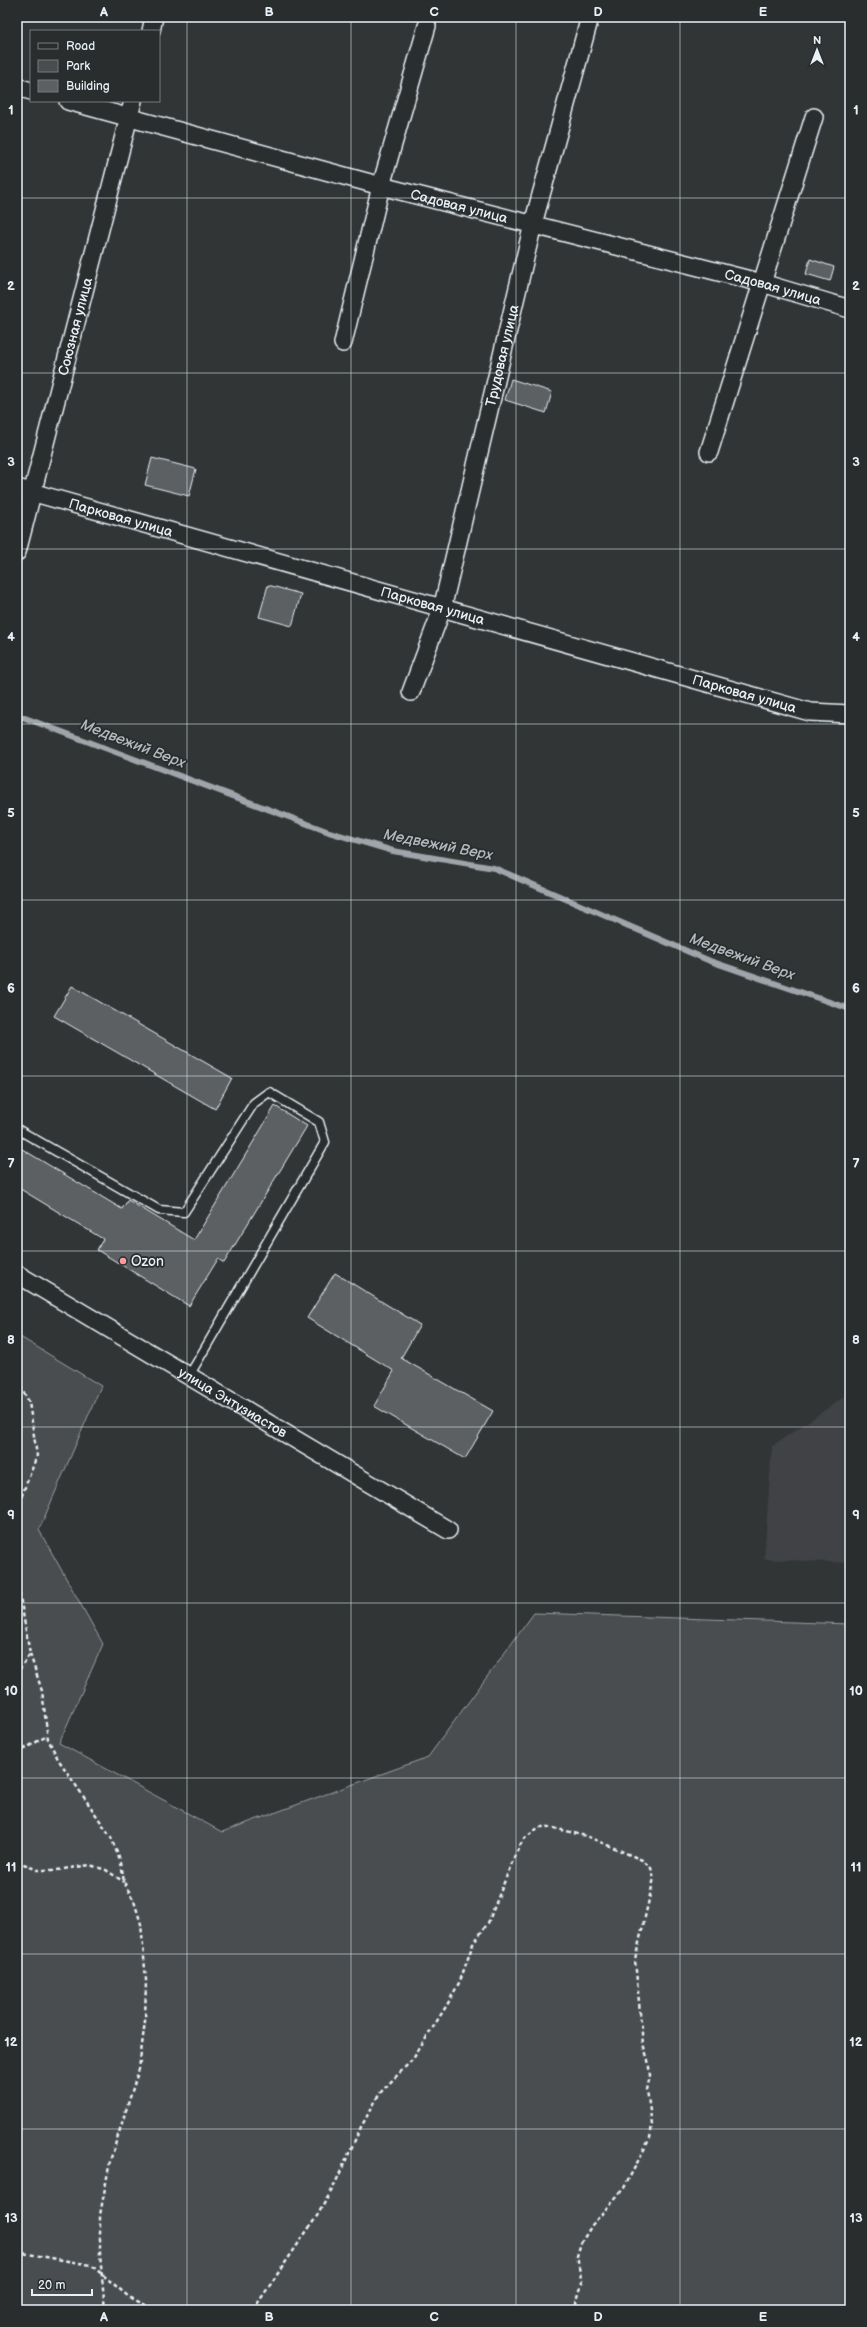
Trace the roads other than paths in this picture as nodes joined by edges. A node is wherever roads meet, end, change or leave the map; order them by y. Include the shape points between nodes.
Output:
1 (154, 17) edge
2 (590, 17) edge
3 (428, 26) dead end
4 (151, 30) edge
5 (17, 87) edge
6 (30, 91) edge
7 (72, 102) edge
8 (133, 102) edge
9 (814, 117) dead end
10 (129, 118) junction
11 (381, 186) junction
12 (533, 224) junction
13 (762, 283) junction
14 (850, 309) edge
15 (343, 343) dead end
16 (709, 452) dead end
17 (25, 490) edge
18 (17, 552) edge
19 (442, 609) junction
20 (411, 692) dead end
21 (850, 714) edge
22 (17, 1129) edge
23 (17, 1274) edge
24 (189, 1376) junction
25 (448, 1530) dead end

1 - 4 street
2 - 12 street, Трудовая улица
3 - 11 street
5 - 6 street
7 - 10 street, Садовая улица
8 - 10 street, Союзная улица
9 - 13 street
10 - 11 street, Садовая улица
10 - 17 street, Союзная улица
11 - 12 street, Садовая улица
11 - 15 street
12 - 13 street, Садовая улица
12 - 19 street, Трудовая улица
13 - 14 street, Садовая улица
13 - 16 street
17 - 18 street, Союзная улица
17 - 19 street, Парковая улица
19 - 20 street, Трудовая улица
19 - 21 street, Парковая улица via 810,712
22 - 24 lane via 159,1210 184,1212 254,1103 269,1092 319,1122 325,1142
23 - 24 street, улица Энтузиастов
24 - 25 street, улица Энтузиастов

